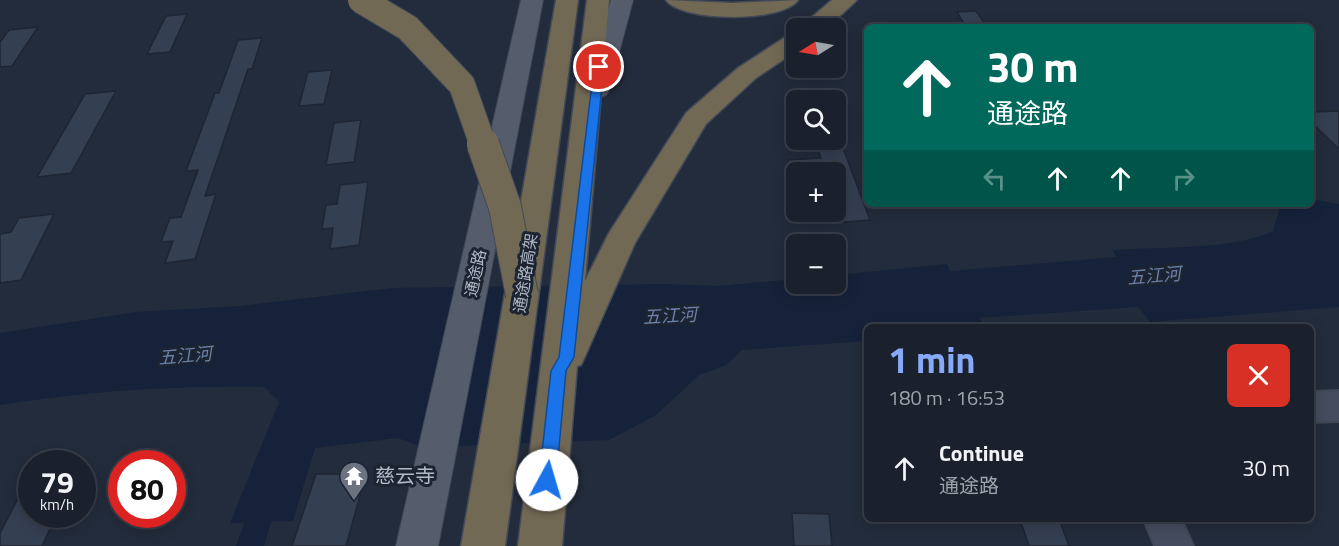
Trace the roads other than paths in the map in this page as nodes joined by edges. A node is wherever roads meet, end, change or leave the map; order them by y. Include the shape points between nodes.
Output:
1 (361, 0) edge
2 (532, 0) edge
3 (567, 0) edge
4 (598, 0) edge
5 (606, 0) edge
6 (622, 0) edge
7 (677, 0) edge
8 (787, 0) edge
9 (829, 0) edge
10 (846, 0) edge
11 (809, 18) edge
12 (825, 18) edge
13 (786, 39) edge
14 (786, 48) edge
15 (747, 73) junction
16 (597, 90) junction
17 (522, 295) junction
18 (564, 363) junction
19 (1339, 406) edge
20 (1314, 407) edge
21 (1163, 522) edge
22 (417, 546) edge
23 (483, 546) edge
24 (541, 546) edge
25 (1174, 546) edge

1 - 17 highway, bridge via 408,28 462,85 505,207
2 - 22 main road, 通途路
3 - 17 highway, 通途路高架
4 - 18 highway
5 - 16 main road
6 - 16 main road
7 - 8 highway via 717,9 772,7
9 - 11 highway
10 - 12 highway
13 - 15 highway
14 - 15 highway
15 - 18 highway via 696,119 620,241
16 - 18 main road
17 - 23 highway, 通途路高架
18 - 24 main road
19 - 20 street
21 - 25 street

